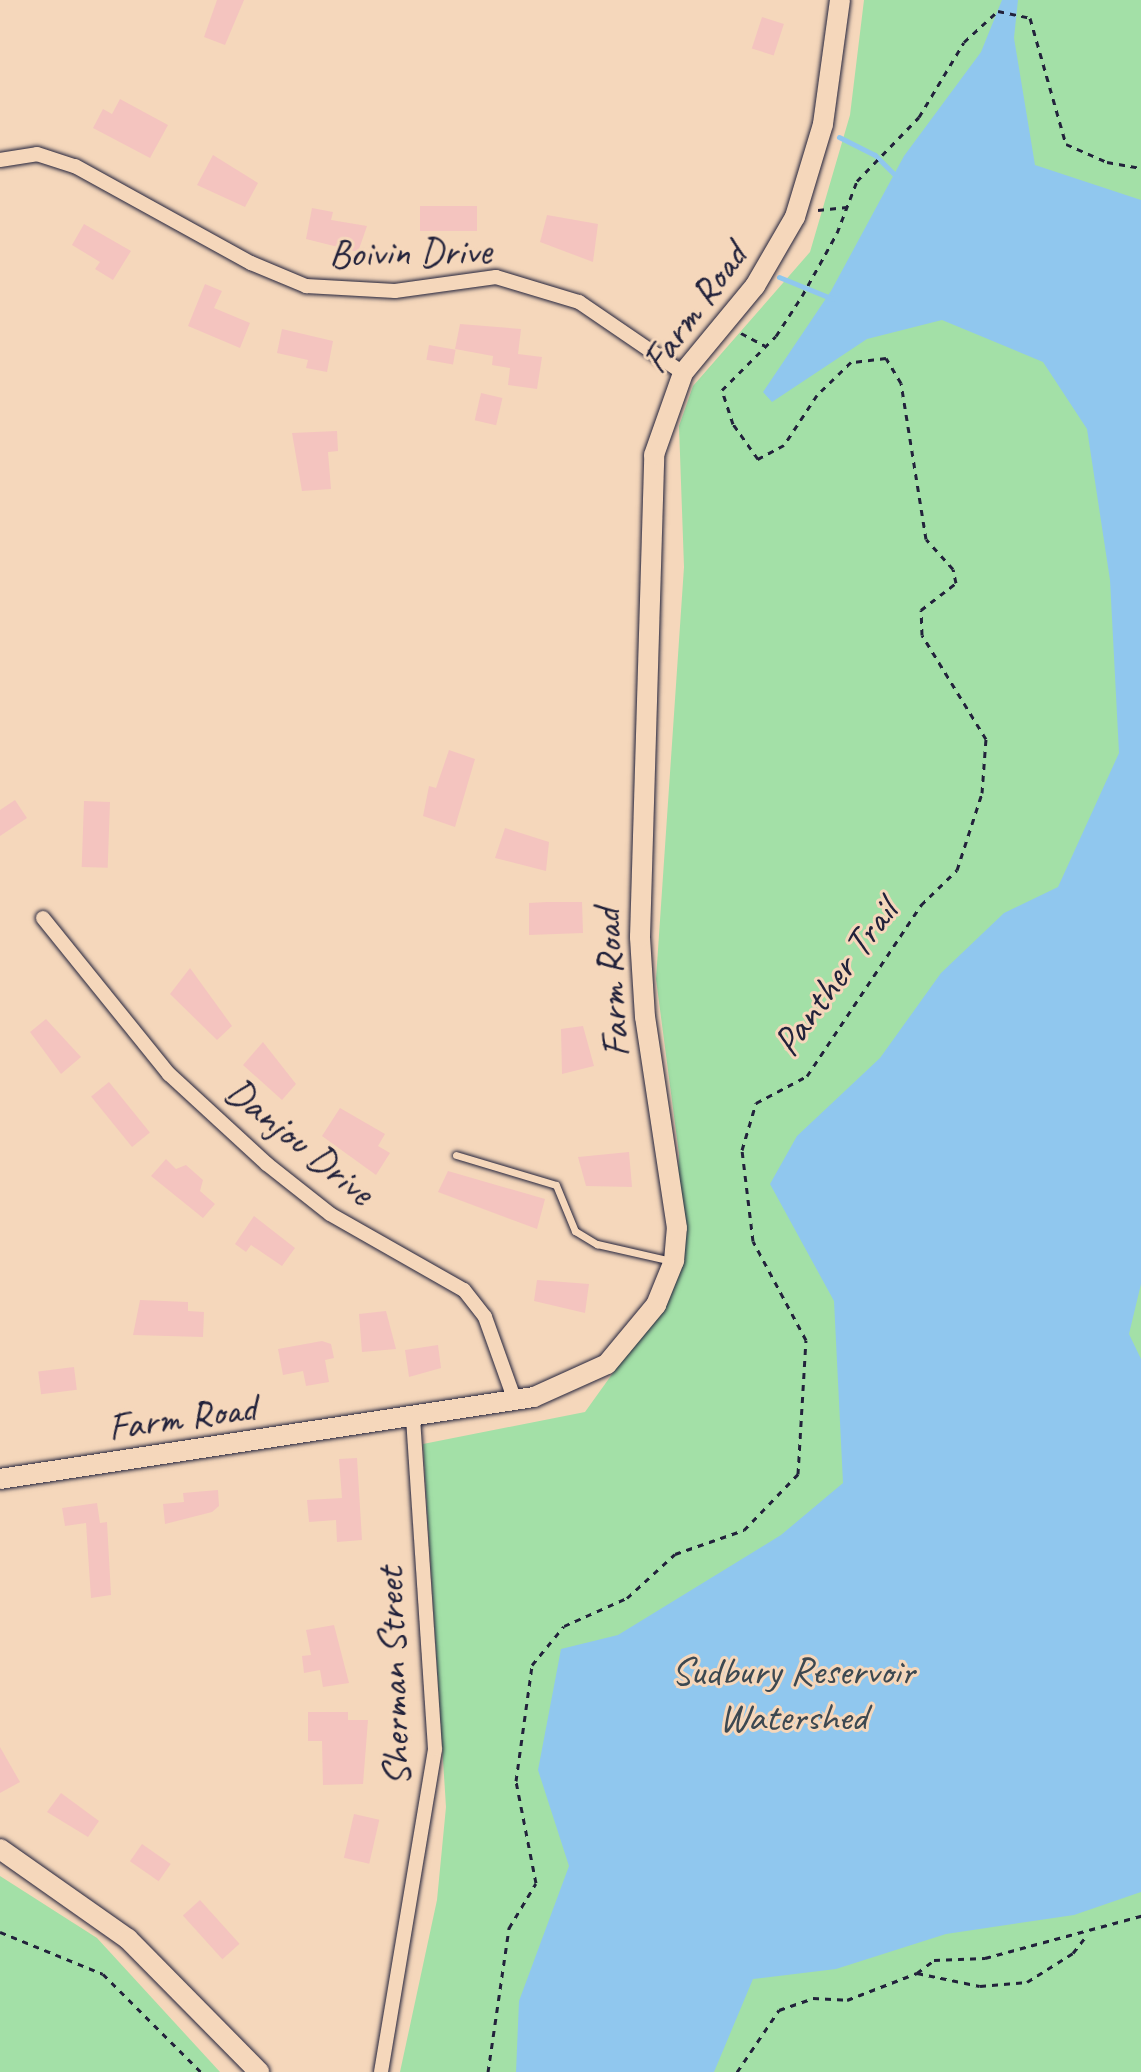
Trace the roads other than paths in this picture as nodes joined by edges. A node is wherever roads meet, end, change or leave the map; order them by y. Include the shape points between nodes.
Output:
1 (840, 0) edge
2 (0, 160) edge
3 (683, 373) junction
4 (43, 918) dead end
5 (456, 1155) dead end
6 (674, 1261) junction
7 (515, 1401) junction
8 (413, 1419) junction
9 (0, 1479) edge
10 (0, 1849) edge
11 (259, 2072) edge
12 (381, 2072) edge

1 - 3 street, Farm Road via 827,101 799,206 777,253
2 - 3 street, Boivin Drive via 37,154 75,166 251,263 306,286 395,291 496,277 579,302
3 - 6 street, Farm Road via 663,416 649,495 651,656 639,896 645,1017 677,1228
4 - 7 street, Danjou Drive via 169,1074 267,1164 330,1214 464,1290 485,1317
5 - 6 lane via 556,1185 575,1231 597,1244
6 - 7 street, Farm Road via 656,1305 607,1364
7 - 8 street, Farm Road
8 - 9 street, Farm Road
8 - 12 street, Sherman Street via 435,1749
10 - 11 street via 128,1939

